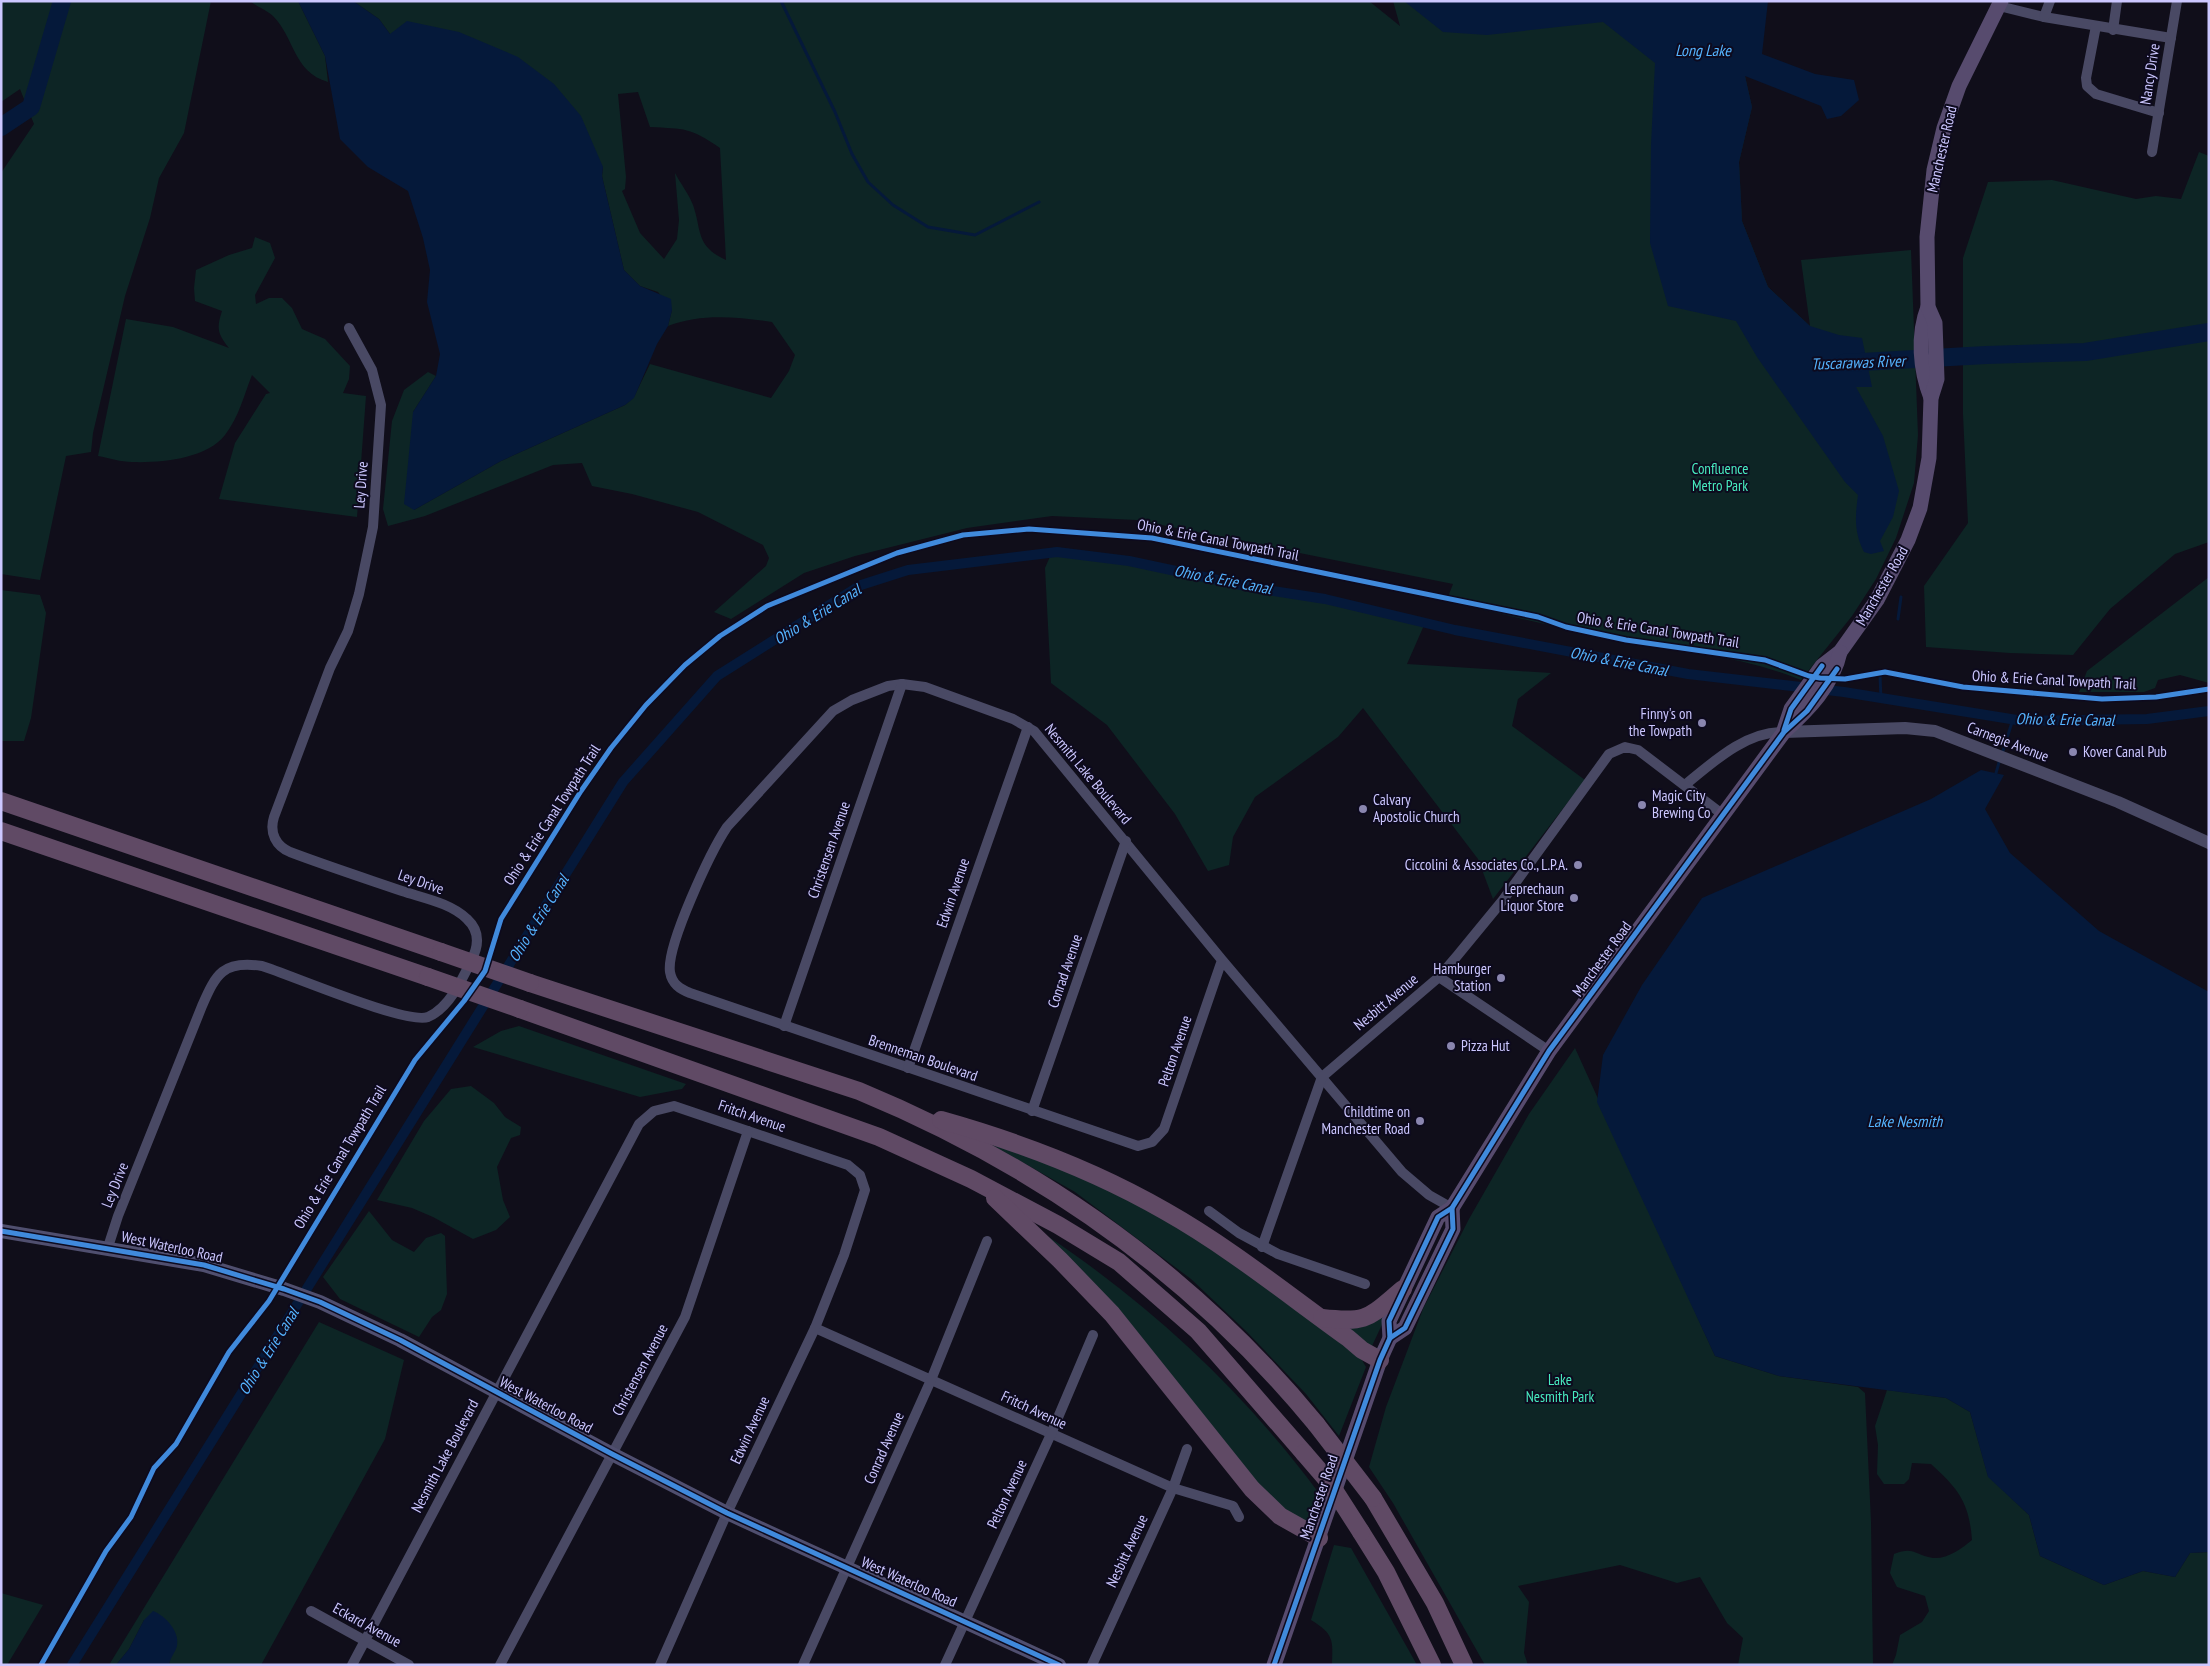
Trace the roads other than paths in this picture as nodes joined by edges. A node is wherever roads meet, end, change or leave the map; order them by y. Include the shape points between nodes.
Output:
1 (2050, 1) edge
2 (2117, 1) edge
3 (2176, 1) edge
4 (2000, 3) edge
5 (2044, 17) junction
6 (2096, 26) junction
7 (2113, 30) junction
8 (2171, 38) junction
9 (2159, 113) junction
10 (2152, 152) dead end
11 (350, 328) dead end
12 (1829, 668) junction
13 (902, 684) junction
14 (1028, 727) junction
15 (1784, 732) junction
16 (1685, 785) junction
17 (1, 800) edge
18 (1722, 814) junction
19 (1, 831) edge
20 (1126, 841) junction
21 (2209, 843) edge
22 (1222, 960) junction
23 (1439, 977) junction
24 (690, 993) joint
25 (784, 1026) junction
26 (1549, 1051) junction
27 (908, 1068) junction
28 (1322, 1077) junction
29 (902, 1109) junction
30 (1032, 1111) junction
31 (636, 1130) joint
32 (748, 1131) junction
33 (1147, 1144) joint
34 (978, 1182) junction
35 (861, 1205) joint
36 (1452, 1208) junction
37 (1209, 1211) dead end
38 (1, 1231) edge
39 (987, 1241) dead end
40 (108, 1247) junction
41 (1262, 1247) junction
42 (1365, 1284) dead end
43 (1403, 1288) junction
44 (1320, 1318) junction
45 (815, 1328) junction
46 (1093, 1335) dead end
47 (1390, 1338) junction
48 (1380, 1360) junction
49 (931, 1380) junction
50 (496, 1392) junction
51 (1051, 1434) junction
52 (1187, 1449) dead end
53 (612, 1454) junction
54 (1173, 1488) junction
55 (727, 1513) junction
56 (1239, 1517) dead end
57 (1319, 1538) junction
58 (846, 1567) junction
59 (311, 1611) dead end
60 (964, 1621) junction
61 (364, 1641) junction
62 (352, 1665) edge
63 (410, 1665) edge
64 (500, 1665) edge
65 (660, 1665) edge
66 (803, 1665) edge
67 (945, 1665) edge
68 (1059, 1665) edge
69 (1092, 1665) edge
70 (1274, 1665) edge
71 (1432, 1665) edge
72 (1464, 1665) edge

1 - 5 street
2 - 7 street
3 - 8 street, Nancy Drive
4 - 5 street
4 - 12 main road, Manchester Road via 1958,87 1938,150 1931,191 1927,229 1931,398 1926,478 1914,525 1877,600
5 - 6 street
6 - 7 street
6 - 9 street via 2087,86 2096,94
7 - 8 street
8 - 9 street, Nancy Drive
9 - 10 street, Nancy Drive
11 - 40 street, Ley Drive via 372,370 381,405 373,527 348,631 274,817 273,833 279,844 290,852 460,912 474,928 476,948 463,978 448,1000 436,1012 421,1018 394,1013 262,966 241,964 222,971 211,984
12 - 15 main road, Manchester Road via 1807,711
12 - 15 main road, Manchester Road via 1791,709
13 - 14 street, Nesmith Lake Boulevard via 934,690 1013,718
13 - 24 street, Nesmith Lake Boulevard via 852,700 833,711 727,827 711,852 670,957 672,979 682,990
13 - 25 street, Christensen Avenue
14 - 20 street, Nesmith Lake Boulevard
14 - 27 street, Edwin Avenue
15 - 16 street via 1754,736
15 - 18 main road, Manchester Road
15 - 21 street, Carnegie Avenue via 1927,730 2151,816
16 - 18 street, Nesbitt Avenue
16 - 23 street, Nesbitt Avenue via 1632,748 1618,748 1609,754 1503,900
17 - 29 highway, bridge via 530,983 850,1088
18 - 26 main road, Manchester Road
19 - 34 highway, bridge via 520,1009 879,1137
20 - 22 street, Nesmith Lake Boulevard
20 - 30 street, Conrad Avenue
22 - 28 street, Nesmith Lake Boulevard
22 - 33 street, Pelton Avenue via 1164,1129 1159,1137
23 - 26 street
23 - 28 street, Nesbitt Avenue
24 - 25 street, Brenneman Boulevard
25 - 27 street, Brenneman Boulevard
26 - 36 main road, Manchester Road
27 - 30 street, Brenneman Boulevard
28 - 36 street, Nesmith Lake Boulevard via 1402,1172 1429,1195
28 - 41 street
29 - 44 highway via 1002,1137 1098,1176 1167,1212
29 - 72 highway, bridge via 996,1156 1126,1240 1245,1343 1316,1424 1373,1498 1436,1603
30 - 33 street, Brenneman Boulevard via 1132,1145
31 - 32 street, Fritch Avenue via 654,1110 674,1106
31 - 50 street, Nesmith Lake Boulevard
32 - 35 street, Fritch Avenue via 854,1168 865,1190
32 - 53 street, Christensen Avenue via 685,1317
34 - 57 highway via 1107,1308 1252,1489 1280,1516
34 - 71 highway, bridge via 1119,1262 1198,1331 1329,1482 1386,1572
35 - 45 street, Edwin Avenue
36 - 43 main road, Manchester Road via 1438,1217
36 - 47 main road, Manchester Road via 1453,1228 1405,1328
37 - 41 street
38 - 40 main road, West Waterloo Road
39 - 49 street, Conrad Avenue
40 - 50 main road, West Waterloo Road via 204,1265 320,1302 400,1340
41 - 42 street
43 - 44 highway via 1368,1317 1349,1321
43 - 47 main road, Manchester Road via 1389,1321
44 - 48 highway
45 - 49 street, Fritch Avenue
45 - 55 street, Edwin Avenue
46 - 51 street, Pelton Avenue
47 - 48 main road, Manchester Road
48 - 57 main road, Manchester Road
49 - 51 street, Fritch Avenue
49 - 58 street, Conrad Avenue
50 - 53 main road, West Waterloo Road
50 - 61 street, Nesmith Lake Boulevard
51 - 54 street, Fritch Avenue
51 - 60 street, Pelton Avenue
52 - 54 street, Nesbitt Avenue
53 - 55 main road, West Waterloo Road
53 - 64 street, Christensen Avenue
54 - 56 street, Fritch Avenue via 1233,1506
54 - 69 street, Nesbitt Avenue
55 - 58 main road, West Waterloo Road
55 - 65 street, Edwin Avenue
57 - 70 main road, Manchester Road
58 - 60 main road, West Waterloo Road
58 - 66 street, Conrad Avenue
59 - 61 street, Eckard Avenue
60 - 67 street, Pelton Avenue
60 - 68 main road, West Waterloo Road
61 - 62 street, Nesmith Lake Boulevard
61 - 63 street, Eckard Avenue

